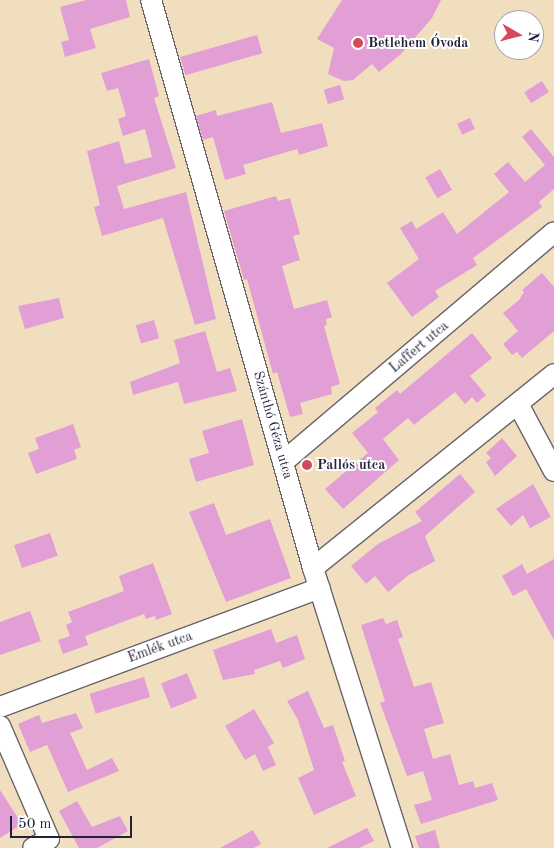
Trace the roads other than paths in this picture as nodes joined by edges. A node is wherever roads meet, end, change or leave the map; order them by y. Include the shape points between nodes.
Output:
1 (151, 0) edge
2 (554, 232) edge
3 (554, 374) edge
4 (518, 404) junction
5 (283, 462) junction
6 (554, 471) edge
7 (312, 568) junction
8 (320, 588) junction
9 (0, 707) edge
10 (0, 726) edge
11 (41, 843) edge
12 (402, 848) edge

1 - 5 street, Szánthó Géza utca
2 - 5 street, Laffert utca
3 - 4 street
4 - 6 street
4 - 7 street
5 - 7 street, Szánthó Géza utca
7 - 8 street, Szánthó Géza utca
8 - 9 street, Emlék utca
8 - 12 street, Szánthó Géza utca
10 - 11 street

